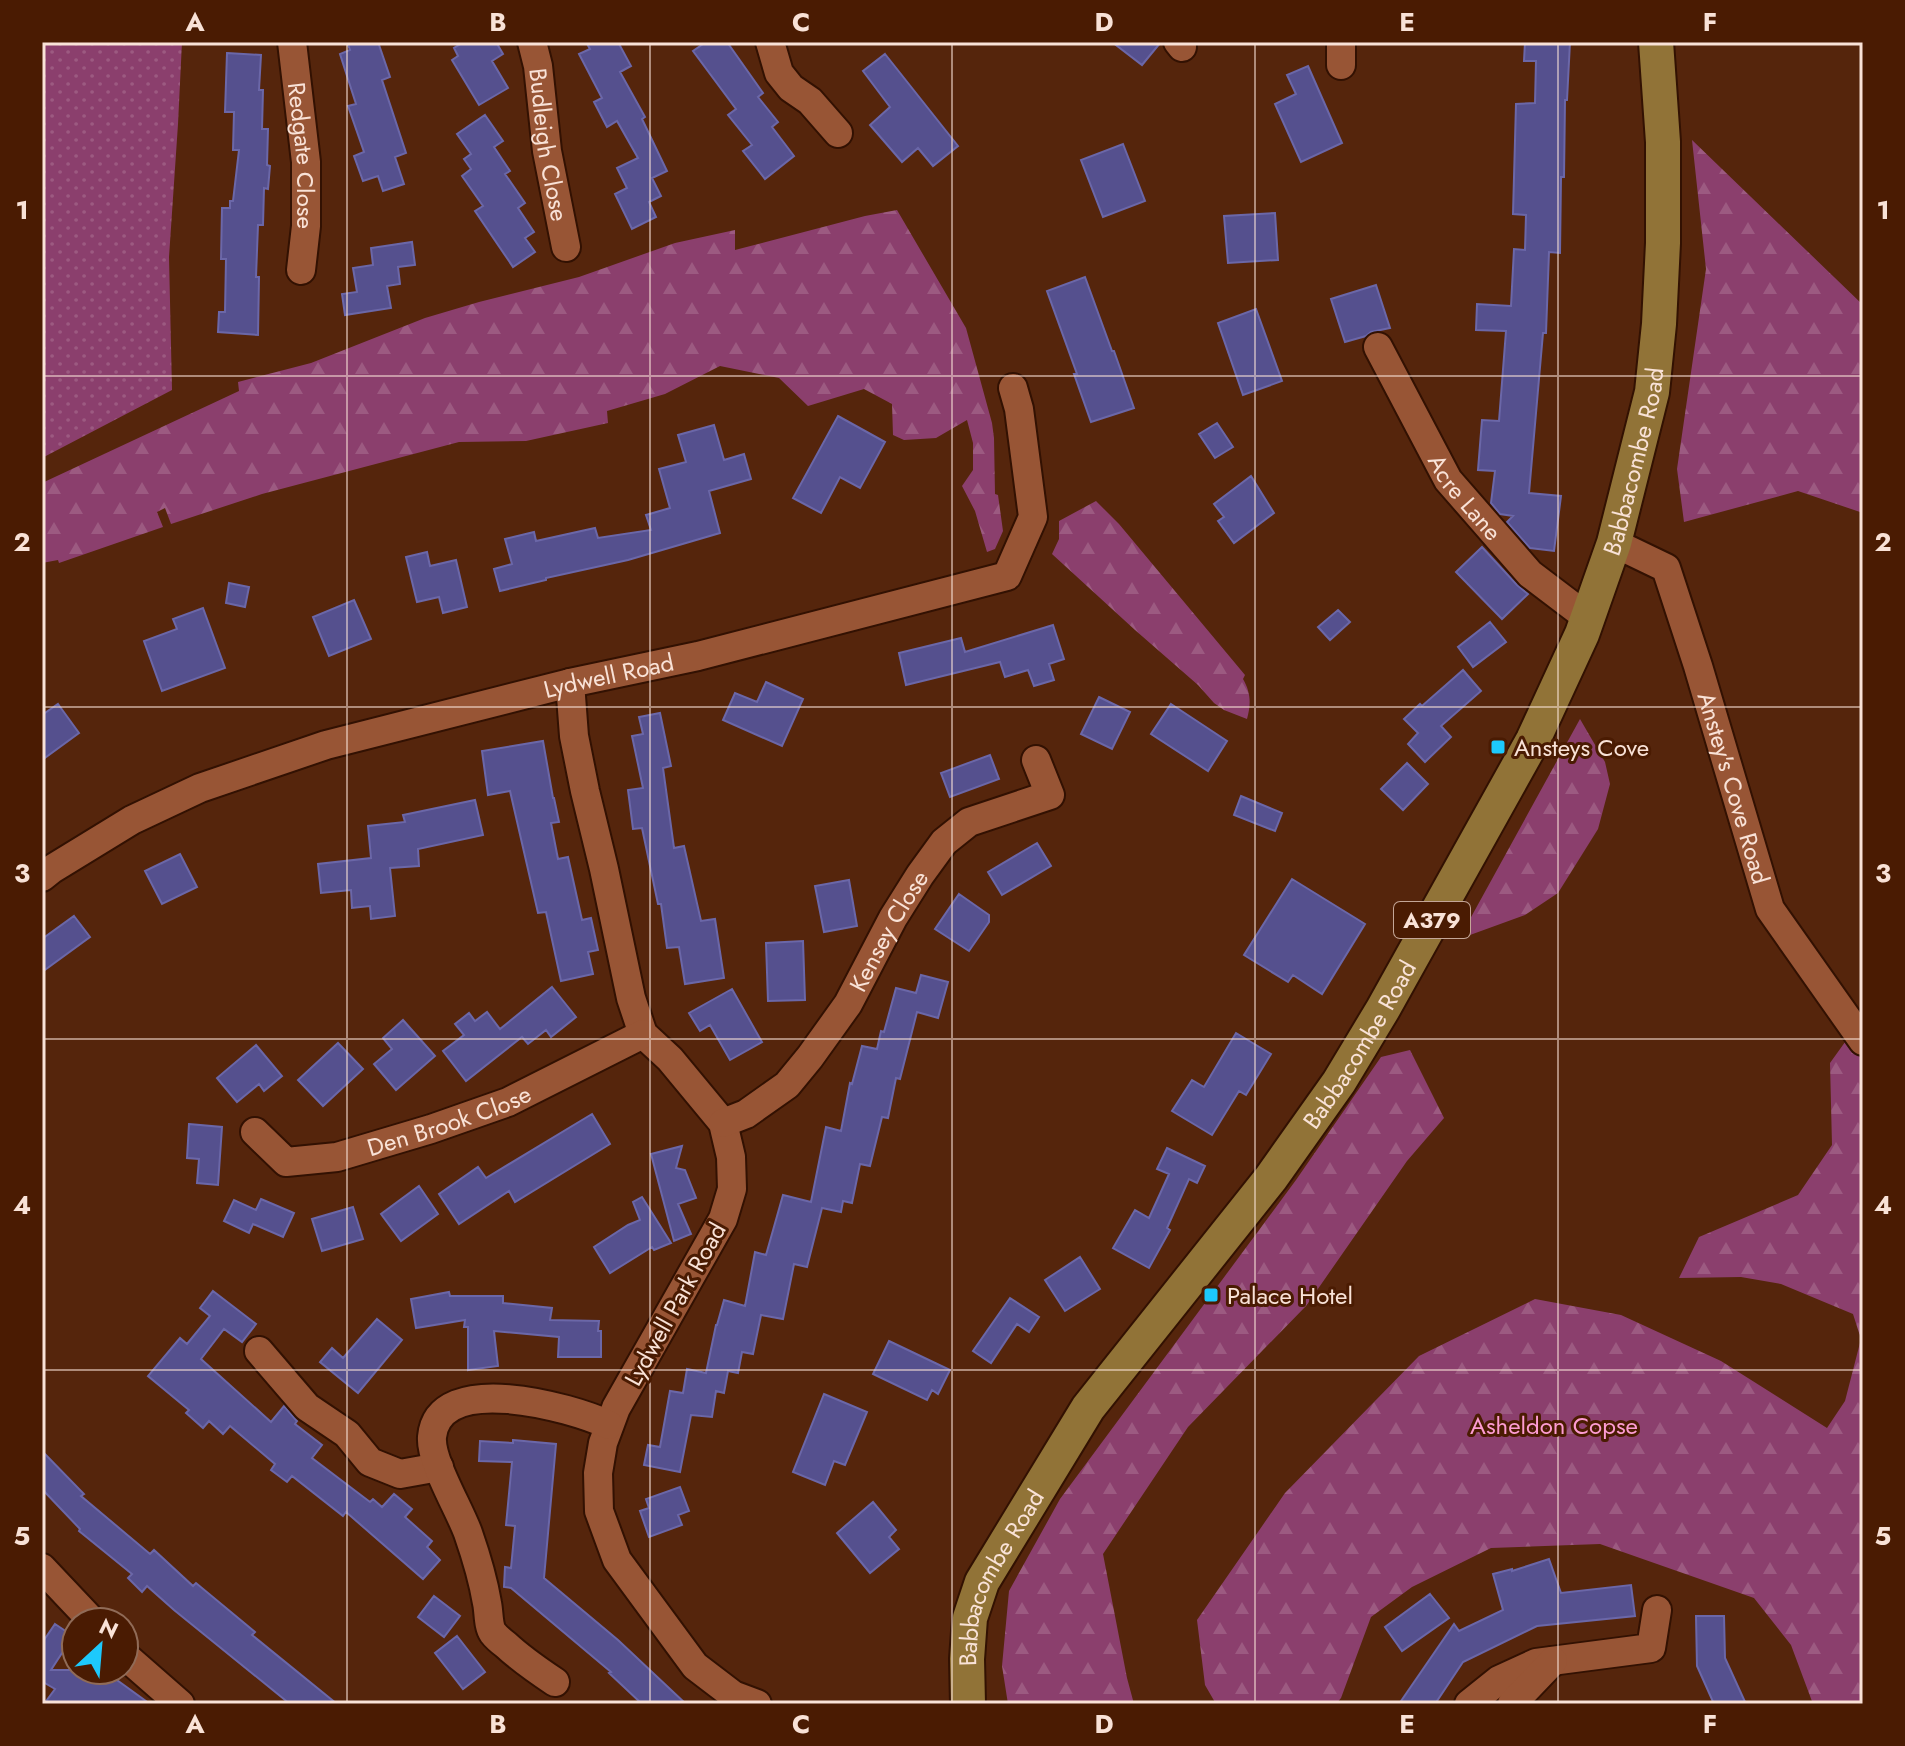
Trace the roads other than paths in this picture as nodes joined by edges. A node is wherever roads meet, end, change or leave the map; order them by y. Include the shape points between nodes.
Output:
1 (292, 42) edge
2 (532, 42) edge
3 (770, 42) edge
4 (1656, 42) edge
5 (838, 133) dead end
6 (566, 247) dead end
7 (301, 270) dead end
8 (1378, 347) dead end
9 (1013, 388) dead end
10 (1614, 543) junction
11 (1588, 618) junction
12 (570, 683) junction
13 (1036, 760) dead end
14 (42, 877) edge
15 (643, 1034) junction
16 (1863, 1041) edge
17 (723, 1123) junction
18 (255, 1132) dead end
19 (259, 1351) dead end
20 (609, 1425) junction
21 (439, 1467) junction
22 (42, 1568) edge
23 (78, 1606) edge
24 (1657, 1610) dead end
25 (140, 1669) edge
26 (555, 1682) dead end
27 (1510, 1694) edge
28 (180, 1704) edge
29 (757, 1704) edge
30 (968, 1704) edge
31 (1469, 1704) edge

1 - 7 street, Redgate Close via 306,162
2 - 6 street, Budleigh Close
3 - 5 street via 779,73
4 - 10 main road, Babbacombe Road / A379 via 1663,142 1659,324 1652,392
8 - 11 street, Acre Lane via 1448,480 1530,574
9 - 12 street, Lydwell Road via 1033,517 1007,576 698,656
10 - 11 main road, Babbacombe Road / A379
10 - 16 street, Anstey's Cove Road via 1666,568 1770,909
11 - 30 main road, Babbacombe Road / A379 via 1533,740 1339,1082 1271,1178 1088,1408 982,1582 970,1618
12 - 14 street, Lydwell Road via 326,745 200,788 132,820
12 - 15 street, Lydwell Park Road via 585,791
13 - 17 street, Kensey Close via 1050,795 969,822 944,842 893,918 848,1004 810,1057 787,1085 746,1114
15 - 17 street, Lydwell Park Road
15 - 18 street, Den Brook Close via 508,1102 337,1157 286,1162
17 - 20 street, Lydwell Park Road via 732,1189 723,1219
19 - 21 street via 307,1407 347,1434 370,1462 400,1474
20 - 21 street via 534,1402 472,1399 437,1417 432,1439
20 - 29 street, Lydwell Park Road via 598,1473 599,1511 617,1560 695,1666 733,1695
21 - 26 street via 477,1557 492,1632
22 - 23 street
24 - 27 street via 1656,1658 1536,1663
25 - 28 street
27 - 31 street

